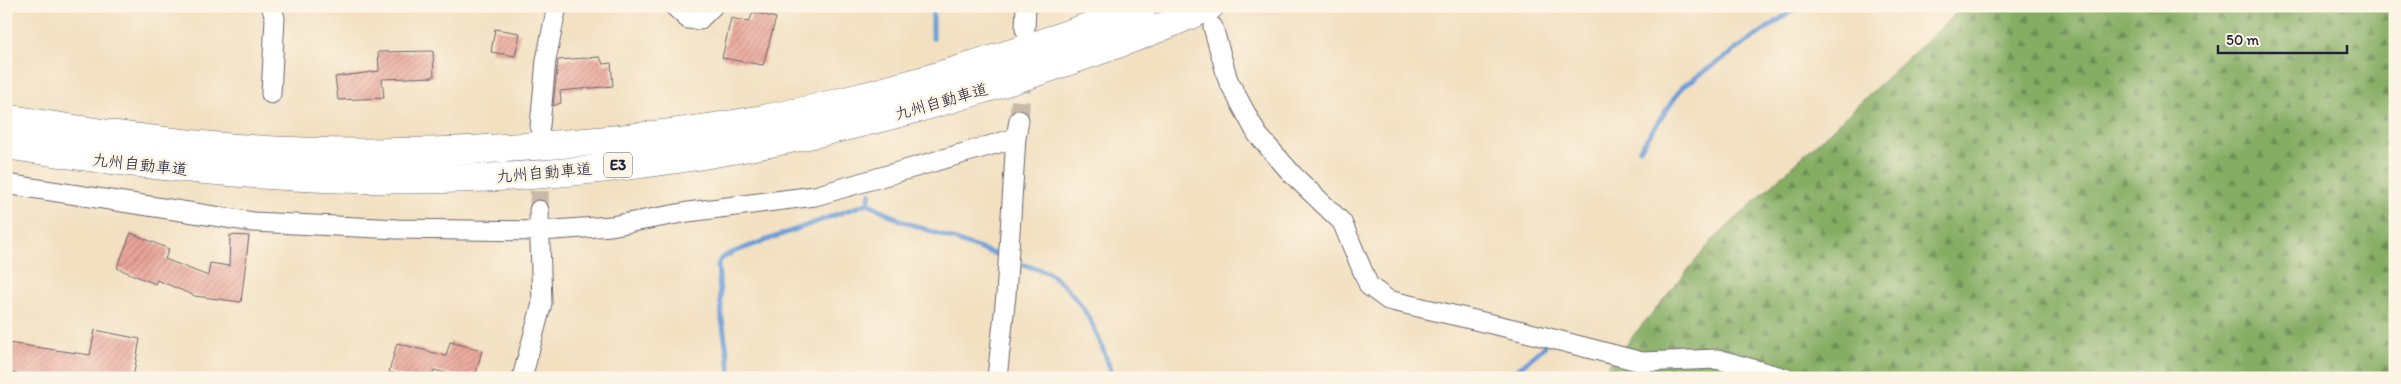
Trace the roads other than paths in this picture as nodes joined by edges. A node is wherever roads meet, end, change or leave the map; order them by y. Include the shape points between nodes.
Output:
1 (271, 6) edge
2 (557, 6) edge
3 (674, 6) edge
4 (713, 6) edge
5 (1026, 6) edge
6 (1143, 6) edge
7 (1211, 17) edge
8 (1025, 29) dead end
9 (271, 94) dead end
10 (6, 118) edge
11 (540, 126) tunnel mouth
12 (6, 145) edge
13 (6, 184) edge
14 (539, 210) tunnel mouth
15 (540, 231) junction
16 (522, 378) edge
17 (997, 378) edge
18 (1785, 378) edge

1 - 9 street via 275,18
2 - 11 street via 546,60
3 - 4 street via 688,19 699,20
5 - 8 street
6 - 10 highway, 九州自動車道 / E3 via 1064,37 956,72 813,109 668,134 518,148 374,153 239,148 110,136
7 - 12 highway, 九州自動車道 / E3 via 963,96 817,134 680,159 517,176 375,179 238,174 107,161
7 - 18 street via 1228,80 1257,134 1293,175 1342,222 1369,286 1388,300 1642,362 1717,358
13 - 15 street via 253,222
14 - 15 street
15 - 16 street via 542,302
15 - 17 street via 612,226 688,212 815,196 1018,129

